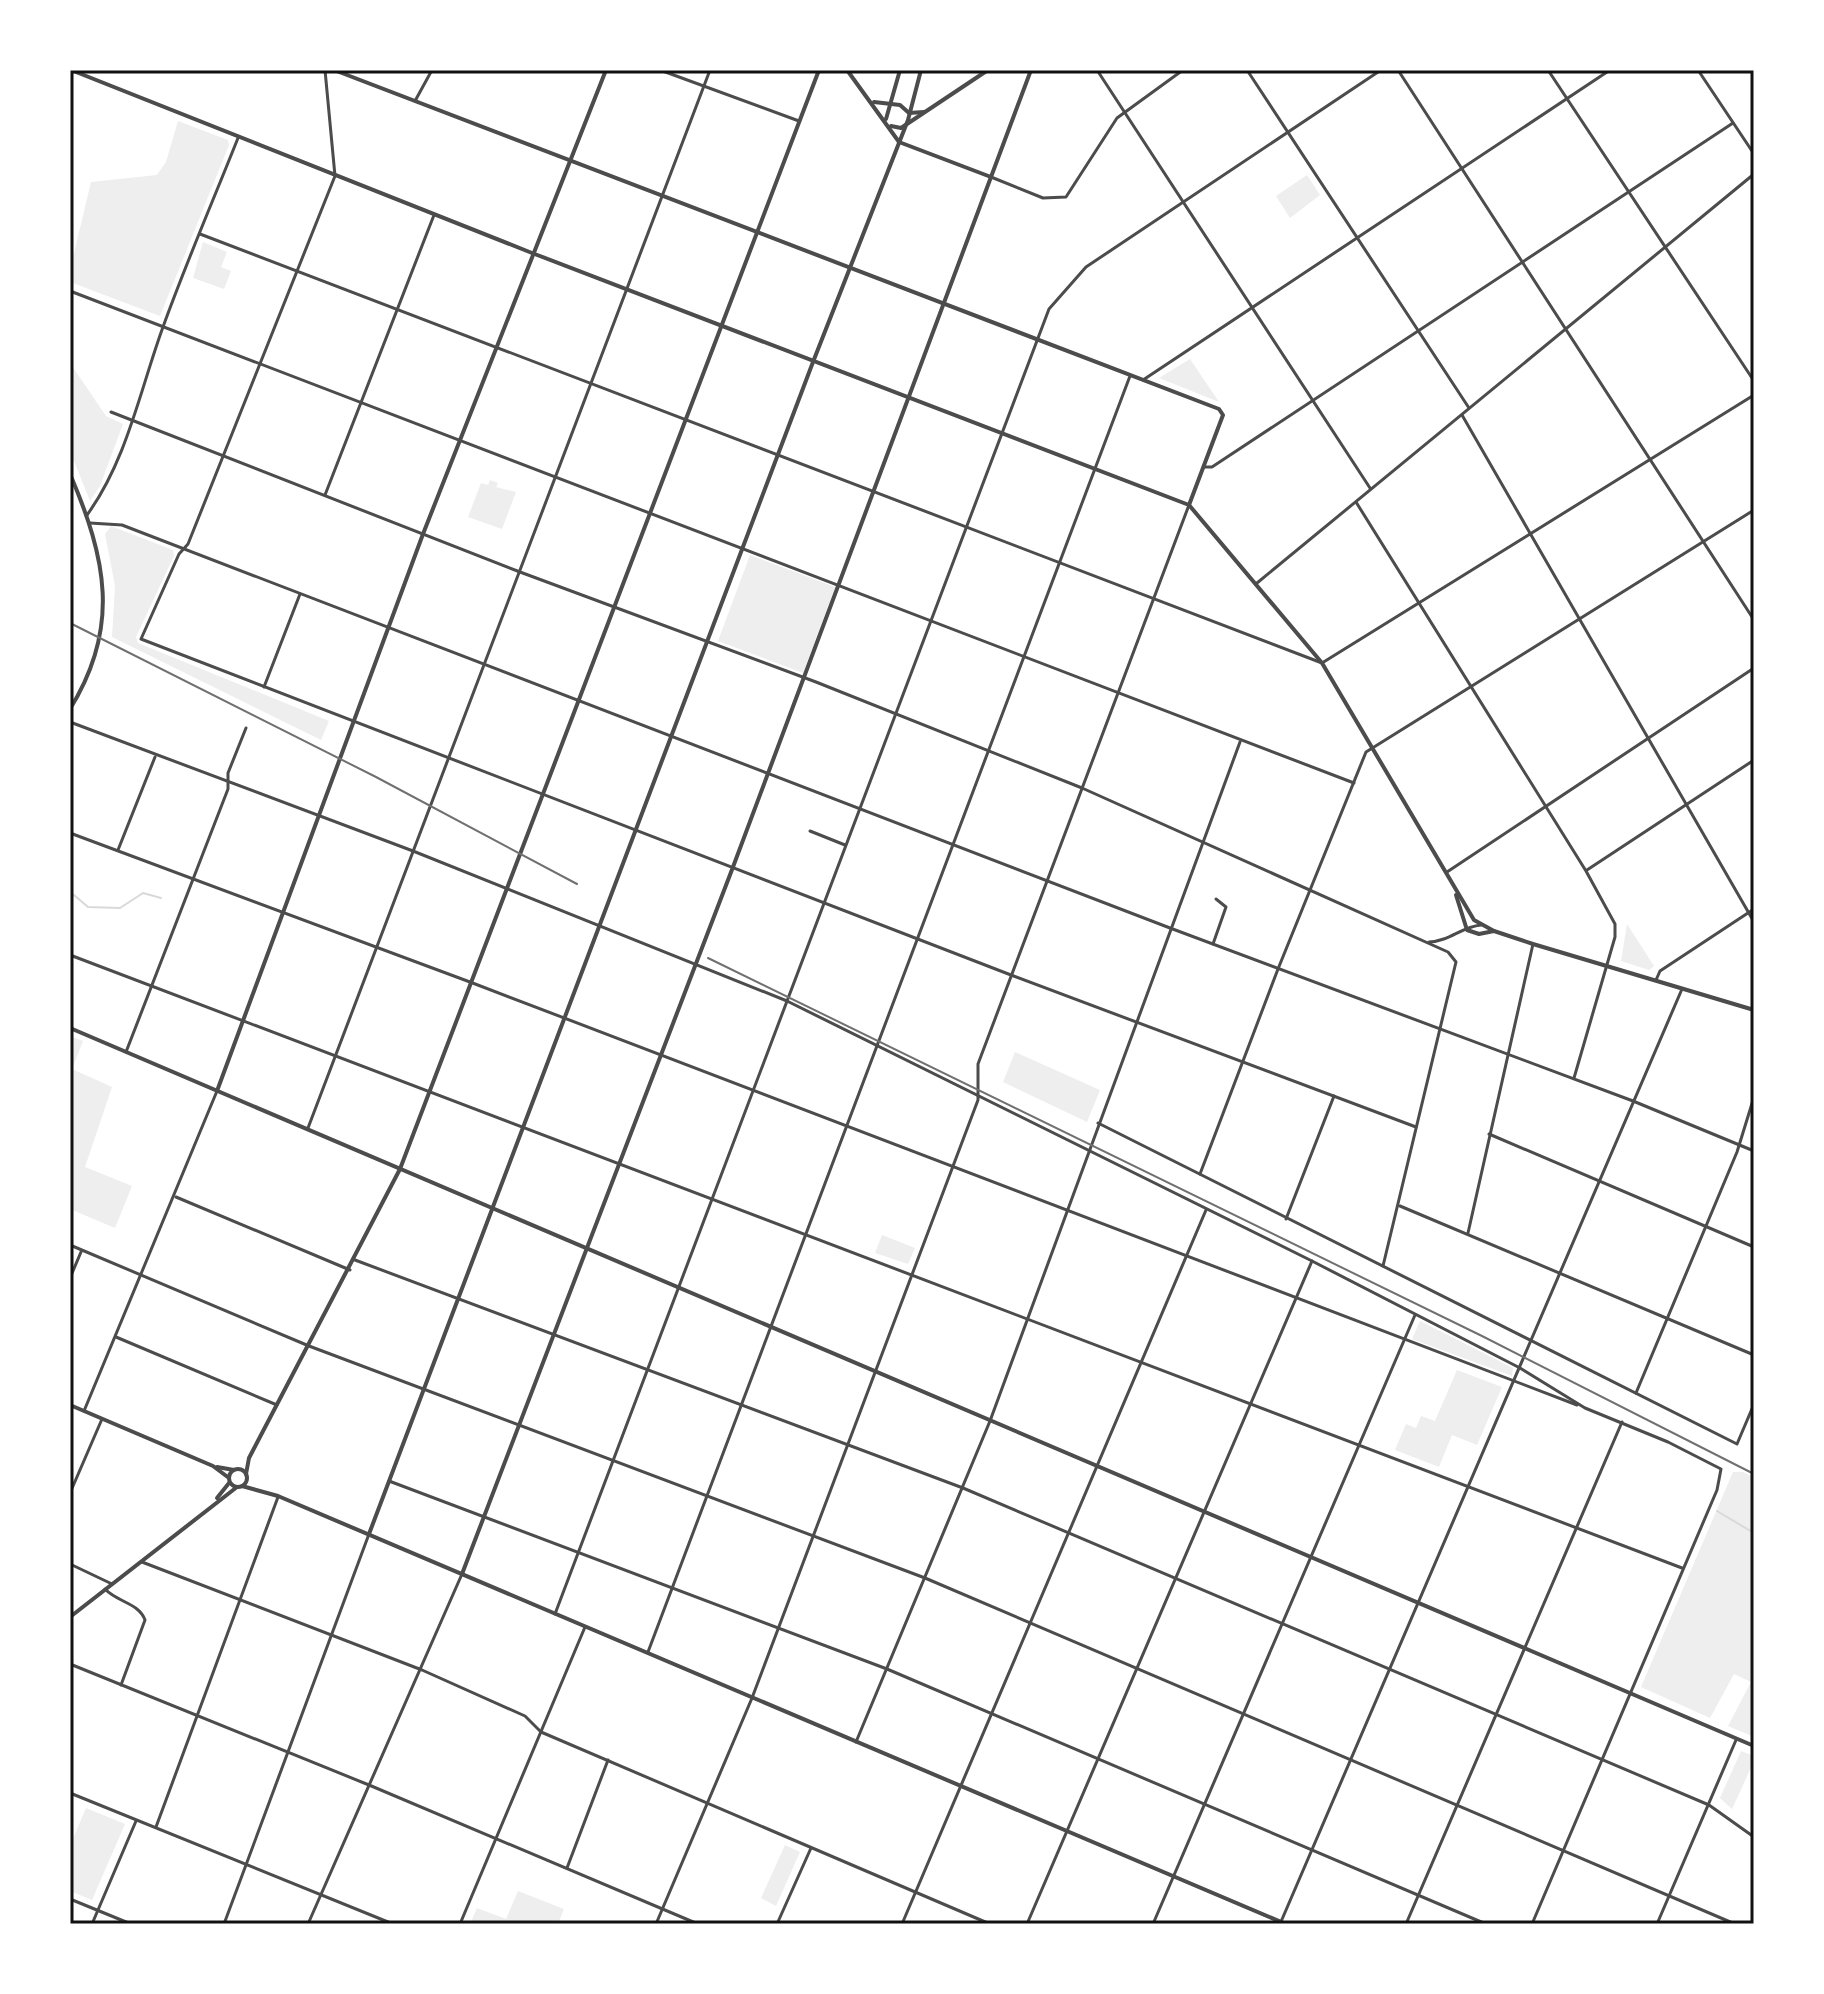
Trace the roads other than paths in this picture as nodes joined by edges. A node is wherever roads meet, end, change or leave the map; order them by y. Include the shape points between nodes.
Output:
1 (71, 70) edge
2 (325, 70) edge
3 (334, 70) edge
4 (432, 70) edge
5 (606, 70) edge
6 (660, 70) edge
7 (710, 70) edge
8 (819, 70) edge
9 (847, 70) edge
10 (900, 70) edge
11 (921, 70) edge
12 (988, 70) edge
13 (1031, 70) edge
14 (1097, 70) edge
15 (1183, 70) edge
16 (1247, 70) edge
17 (1381, 70) edge
18 (1398, 70) edge
19 (1548, 70) edge
20 (1610, 70) edge
21 (1698, 70) edge
22 (704, 86) junction
23 (1566, 99) junction
24 (415, 101) junction
25 (871, 101) junction
26 (890, 106) junction
27 (1124, 110) junction
28 (926, 112) junction
29 (909, 113) junction
30 (799, 121) junction
31 (1733, 123) junction
32 (889, 125) junction
33 (906, 125) junction
34 (1288, 132) junction
35 (238, 138) junction
36 (899, 142) junction
37 (1754, 154) edge
38 (570, 159) junction
39 (1462, 169) junction
40 (1754, 174) edge
41 (335, 176) junction
42 (991, 177) junction
43 (1628, 190) junction
44 (663, 196) junction
45 (1185, 202) junction
46 (434, 215) junction
47 (757, 232) junction
48 (200, 234) junction
49 (1358, 238) junction
50 (1666, 247) junction
51 (532, 253) junction
52 (1522, 261) junction
53 (849, 267) junction
54 (297, 271) junction
55 (627, 290) junction
56 (70, 291) edge
57 (942, 304) junction
58 (1254, 307) junction
59 (395, 309) junction
60 (163, 327) junction
61 (721, 327) junction
62 (1567, 328) junction
63 (1419, 330) junction
64 (1037, 340) junction
65 (497, 346) junction
66 (813, 362) junction
67 (262, 365) junction
68 (1130, 376) junction
69 (1143, 380) junction
70 (1754, 381) edge
71 (591, 382) junction
72 (1754, 395) edge
73 (906, 397) junction
74 (1313, 400) junction
75 (359, 403) junction
76 (1469, 408) junction
77 (111, 412) dead end
78 (1462, 415) junction
79 (684, 419) junction
80 (132, 422) junction
81 (1001, 435) junction
82 (459, 440) junction
83 (777, 455) junction
84 (225, 458) junction
85 (1652, 459) junction
86 (1204, 467) junction
87 (1095, 470) junction
88 (70, 474) edge
89 (555, 477) junction
90 (1370, 488) junction
91 (871, 492) junction
92 (324, 496) junction
93 (1356, 502) junction
94 (1189, 505) junction
95 (1754, 510) edge
96 (648, 513) junction
97 (87, 515) junction
98 (90, 523) junction
99 (965, 528) junction
100 (423, 534) junction
101 (1531, 534) junction
102 (1704, 540) junction
103 (183, 549) junction
104 (742, 549) junction
105 (1059, 564) junction
106 (520, 572) junction
107 (1257, 583) junction
108 (837, 585) junction
109 (300, 594) junction
110 (1154, 600) junction
111 (1419, 603) junction
112 (612, 606) junction
113 (1579, 617) junction
114 (1754, 620) edge
115 (930, 622) junction
116 (388, 628) junction
117 (706, 642) junction
118 (1023, 657) junction
119 (1322, 663) junction
120 (483, 665) junction
121 (1754, 668) edge
122 (804, 677) junction
123 (1471, 685) junction
124 (264, 687) junction
125 (1118, 693) junction
126 (577, 700) junction
127 (70, 709) edge
128 (895, 714) junction
129 (70, 722) edge
130 (353, 722) junction
131 (246, 728) dead end
132 (671, 735) junction
133 (1649, 739) junction
134 (1240, 740) junction
135 (1372, 746) junction
136 (987, 750) junction
137 (156, 756) junction
138 (448, 757) junction
139 (1754, 760) edge
140 (768, 773) junction
141 (228, 781) junction
142 (1354, 783) junction
143 (1082, 788) junction
144 (542, 793) junction
145 (1687, 805) junction
146 (860, 807) junction
147 (1546, 807) junction
148 (318, 815) junction
149 (635, 830) junction
150 (810, 831) dead end
151 (70, 833) edge
152 (1202, 841) junction
153 (952, 843) junction
154 (845, 845) junction
155 (118, 850) junction
156 (413, 851) junction
157 (733, 867) junction
158 (1586, 871) junction
159 (1447, 872) junction
160 (193, 878) junction
161 (1047, 881) junction
162 (505, 888) junction
163 (1309, 889) junction
164 (1216, 899) dead end
165 (824, 903) junction
166 (1754, 909) edge
167 (1749, 912) junction
168 (283, 913) junction
169 (1754, 922) edge
170 (602, 925) junction
171 (1481, 925) junction
172 (1170, 928) junction
173 (1465, 928) junction
174 (1494, 931) junction
175 (917, 938) junction
176 (1429, 942) junction
177 (1212, 944) junction
178 (1533, 944) junction
179 (376, 948) junction
180 (70, 955) edge
181 (696, 963) junction
182 (1607, 966) junction
183 (1278, 969) junction
184 (1011, 975) junction
185 (1656, 980) junction
186 (470, 982) junction
187 (152, 986) junction
188 (1682, 989) junction
189 (787, 1001) junction
190 (1754, 1010) edge
191 (565, 1018) junction
192 (241, 1020) junction
193 (1135, 1022) junction
194 (70, 1028) edge
195 (1439, 1028) junction
196 (878, 1042) junction
197 (126, 1052) junction
198 (659, 1054) junction
199 (1507, 1054) junction
200 (336, 1056) junction
201 (1242, 1062) junction
202 (1574, 1078) junction
203 (429, 1089) junction
204 (217, 1091) junction
205 (753, 1091) junction
206 (978, 1093) junction
207 (1334, 1096) junction
208 (1754, 1097) edge
209 (1633, 1101) junction
210 (1098, 1123) junction
211 (524, 1126) junction
212 (846, 1127) junction
213 (1416, 1127) junction
214 (307, 1130) junction
215 (1489, 1134) junction
216 (1739, 1145) junction
217 (1090, 1149) junction
218 (1754, 1151) edge
219 (619, 1162) junction
220 (952, 1168) junction
221 (400, 1169) junction
222 (1200, 1174) junction
223 (1599, 1182) junction
224 (176, 1197) junction
225 (714, 1198) junction
226 (1400, 1206) junction
227 (493, 1209) junction
228 (1207, 1209) junction
229 (1067, 1211) junction
230 (1286, 1219) junction
231 (1706, 1226) junction
232 (806, 1233) junction
233 (1468, 1233) junction
234 (70, 1245) edge
235 (1754, 1247) edge
236 (587, 1250) junction
237 (82, 1251) junction
238 (1186, 1257) junction
239 (355, 1260) junction
240 (1312, 1261) junction
241 (1383, 1266) junction
242 (350, 1270) junction
243 (1561, 1272) junction
244 (913, 1274) junction
245 (143, 1275) junction
246 (70, 1278) edge
247 (679, 1289) junction
248 (458, 1298) junction
249 (1296, 1299) junction
250 (1415, 1315) junction
251 (1667, 1318) junction
252 (1027, 1319) junction
253 (771, 1328) junction
254 (554, 1334) junction
255 (116, 1337) junction
256 (1532, 1340) junction
257 (1403, 1341) junction
258 (309, 1346) junction
259 (1754, 1355) edge
260 (1142, 1362) junction
261 (1520, 1368) junction
262 (649, 1369) junction
263 (877, 1372) junction
264 (1514, 1381) junction
265 (423, 1389) junction
266 (1636, 1393) junction
267 (1251, 1404) junction
268 (1754, 1404) edge
269 (70, 1405) edge
270 (277, 1405) junction
271 (741, 1405) junction
272 (1585, 1408) junction
273 (84, 1411) junction
274 (102, 1419) junction
275 (990, 1421) junction
276 (1622, 1422) junction
277 (520, 1425) junction
278 (848, 1444) junction
279 (1359, 1445) junction
280 (249, 1458) junction
281 (614, 1461) junction
282 (213, 1466) junction
283 (1098, 1466) junction
284 (236, 1469) junction
285 (246, 1476) junction
286 (229, 1480) junction
287 (389, 1481) junction
288 (240, 1486) junction
289 (1469, 1487) junction
290 (260, 1488) junction
291 (963, 1488) junction
292 (70, 1493) edge
293 (706, 1495) junction
294 (278, 1496) junction
295 (213, 1503) junction
296 (1206, 1510) junction
297 (485, 1517) junction
298 (1576, 1528) junction
299 (1070, 1532) junction
300 (369, 1534) junction
301 (814, 1535) junction
302 (579, 1552) junction
303 (1311, 1555) junction
304 (140, 1561) junction
305 (70, 1564) edge
306 (1682, 1568) junction
307 (462, 1574) junction
308 (925, 1578) junction
309 (1175, 1579) junction
310 (112, 1584) junction
311 (672, 1588) junction
312 (105, 1589) junction
313 (241, 1599) junction
314 (1420, 1601) junction
315 (555, 1614) junction
316 (70, 1617) edge
317 (1031, 1623) junction
318 (1283, 1623) junction
319 (585, 1627) junction
320 (779, 1627) junction
321 (333, 1634) junction
322 (1525, 1647) junction
323 (647, 1653) junction
324 (70, 1664) edge
325 (887, 1669) junction
326 (1136, 1669) junction
327 (422, 1670) junction
328 (1390, 1670) junction
329 (121, 1685) junction
330 (1630, 1693) junction
331 (752, 1698) junction
332 (993, 1712) junction
333 (1243, 1714) junction
334 (1496, 1715) junction
335 (196, 1717) junction
336 (541, 1732) junction
337 (1737, 1739) junction
338 (856, 1742) junction
339 (1754, 1746) edge
340 (289, 1754) junction
341 (1098, 1758) junction
342 (608, 1760) junction
343 (1352, 1760) junction
344 (1602, 1761) junction
345 (369, 1785) junction
346 (960, 1787) junction
347 (70, 1793) edge
348 (708, 1803) junction
349 (1204, 1804) junction
350 (1709, 1805) junction
351 (1457, 1806) junction
352 (136, 1821) junction
353 (156, 1827) junction
354 (1068, 1832) junction
355 (1754, 1837) edge
356 (496, 1838) junction
357 (811, 1848) junction
358 (1312, 1849) junction
359 (1563, 1852) junction
360 (247, 1863) junction
361 (567, 1868) junction
362 (1173, 1876) junction
363 (916, 1892) junction
364 (321, 1894) junction
365 (1418, 1895) junction
366 (1668, 1896) junction
367 (70, 1899) edge
368 (663, 1909) junction
369 (97, 1910) junction
370 (384, 1922) edge
371 (1282, 1923) edge
372 (92, 1924) edge
373 (131, 1924) edge
374 (224, 1924) edge
375 (308, 1924) edge
376 (393, 1924) edge
377 (460, 1924) edge
378 (656, 1924) edge
379 (698, 1924) edge
380 (777, 1924) edge
381 (902, 1924) edge
382 (990, 1924) edge
383 (1027, 1924) edge
384 (1153, 1924) edge
385 (1406, 1924) edge
386 (1486, 1924) edge
387 (1532, 1924) edge
388 (1657, 1924) edge
389 (1735, 1924) edge

1 - 35 street
2 - 41 street
3 - 24 street
4 - 24 street
5 - 38 street
6 - 22 street
7 - 22 street
8 - 30 street
9 - 25 street
10 - 26 street
11 - 29 street
12 - 28 street
13 - 42 street
14 - 27 street
15 - 27 street
16 - 34 street
17 - 34 street
18 - 39 street
19 - 23 street
20 - 23 street
21 - 31 street
22 - 30 street
22 - 44 street
23 - 39 street
23 - 43 street
24 - 38 street
25 - 26 street
25 - 32 street
26 - 29 street via 904,106
26 - 32 street
27 - 42 street via 1066,197 1043,198
27 - 45 street
28 - 29 street
28 - 33 street
29 - 33 street
30 - 47 street
31 - 37 street
31 - 43 street
32 - 33 street
32 - 36 street
33 - 36 street
34 - 45 street
34 - 49 street
35 - 41 street
35 - 48 street
36 - 42 street
36 - 53 street
38 - 44 street
38 - 51 street
39 - 49 street
39 - 52 street
40 - 50 street
41 - 46 street
41 - 54 street
42 - 57 street
43 - 50 street
43 - 52 street
44 - 47 street
44 - 55 street
45 - 58 street
45 - 64 street via 1075,278 1049,309
46 - 51 street
46 - 59 street
47 - 53 street
47 - 61 street
48 - 54 street
48 - 60 street
49 - 58 street
49 - 63 street
50 - 62 street
50 - 70 street
51 - 55 street
51 - 65 street
52 - 62 street
52 - 63 street
53 - 57 street
53 - 66 street
54 - 59 street
54 - 67 street
55 - 61 street
55 - 71 street
56 - 60 street
57 - 64 street
57 - 73 street
58 - 69 street
58 - 74 street
59 - 65 street
59 - 75 street
60 - 67 street
60 - 80 street
61 - 66 street
61 - 79 street
62 - 76 street
62 - 85 street
63 - 74 street
63 - 76 street
64 - 68 street
64 - 81 street
65 - 71 street
65 - 82 street
66 - 73 street
66 - 83 street
67 - 75 street
67 - 84 street
68 - 69 street
68 - 87 street
69 - 86 street via 1219,409 1223,415
71 - 79 street
71 - 89 street
72 - 85 street
73 - 81 street
73 - 91 street
74 - 86 street via 1212,467
74 - 90 street
75 - 82 street
75 - 92 street
76 - 78 street
77 - 80 street
78 - 90 street
78 - 101 street
79 - 83 street
79 - 96 street
80 - 84 street
80 - 97 street via 102,494
81 - 87 street
81 - 99 street
82 - 89 street
82 - 100 street
83 - 91 street
83 - 104 street
84 - 92 street
84 - 103 street
85 - 101 street
85 - 102 street
86 - 94 street
87 - 94 street
87 - 105 street
88 - 97 street
89 - 96 street
89 - 106 street
90 - 93 street
91 - 99 street
91 - 108 street
92 - 100 street
93 - 107 street
93 - 111 street
94 - 107 street
94 - 110 street
95 - 102 street
96 - 104 street
96 - 112 street
97 - 98 street
98 - 103 street via 122,525
98 - 127 street via 104,591 101,633 86,681
99 - 105 street
99 - 115 street
100 - 106 street
100 - 116 street
101 - 111 street
101 - 113 street
102 - 113 street
102 - 114 street
103 - 109 street
103 - 124 street via 139,638
104 - 108 street
104 - 117 street
105 - 110 street
105 - 118 street
106 - 112 street
106 - 120 street
107 - 119 street
108 - 115 street
108 - 122 street
109 - 116 street
109 - 124 street
110 - 119 street
110 - 125 street
111 - 119 street
111 - 123 street
112 - 117 street
112 - 126 street
113 - 123 street
113 - 133 street
115 - 118 street
115 - 128 street
116 - 120 street
116 - 130 street
117 - 122 street
117 - 132 street
118 - 125 street
118 - 136 street
119 - 135 street
120 - 126 street
120 - 138 street
121 - 133 street
122 - 128 street
122 - 140 street
123 - 135 street
123 - 147 street
124 - 130 street
125 - 134 street
125 - 143 street
126 - 132 street
126 - 144 street
128 - 136 street
128 - 146 street
129 - 137 street
130 - 138 street
130 - 148 street
131 - 141 street
132 - 140 street
132 - 149 street
133 - 145 street
133 - 147 street
134 - 142 street
134 - 152 street
135 - 142 street
135 - 159 street
136 - 143 street
136 - 153 street
137 - 141 street
137 - 155 street
138 - 144 street
138 - 156 street
139 - 145 street
140 - 146 street
140 - 157 street
141 - 148 street
141 - 160 street
142 - 163 street
143 - 152 street
143 - 161 street
144 - 149 street
144 - 162 street
145 - 158 street
145 - 167 street
146 - 153 street
146 - 154 street
147 - 158 street
147 - 159 street
148 - 156 street
148 - 168 street
149 - 157 street
149 - 170 street
150 - 154 street
151 - 155 street
152 - 163 street
152 - 172 street
153 - 161 street
153 - 175 street
154 - 165 street
155 - 160 street
156 - 162 street
156 - 179 street
157 - 165 street
157 - 181 street
158 - 182 street via 1615,924
159 - 171 street via 1467,913
159 - 173 street
160 - 168 street
160 - 187 street
161 - 172 street
161 - 184 street
162 - 170 street
162 - 186 street
163 - 176 street
163 - 183 street
164 - 177 street via 1226,907
165 - 175 street
165 - 189 street
166 - 167 street
167 - 169 street
167 - 185 street via 1660,971
168 - 179 street
168 - 192 street
170 - 181 street
170 - 191 street
171 - 173 street
171 - 174 street
172 - 177 street
172 - 193 street
173 - 174 street via 1479,934
173 - 176 street via 1447,940
174 - 178 street
175 - 184 street
175 - 196 street
176 - 195 street via 1456,962
177 - 183 street
178 - 182 street
178 - 199 street
179 - 186 street
179 - 200 street
180 - 187 street
181 - 189 street
181 - 198 street
182 - 185 street
182 - 202 street
183 - 195 street
183 - 201 street
184 - 193 street
184 - 206 street via 978,1064
185 - 188 street
186 - 191 street
186 - 203 street
187 - 192 street
187 - 197 street
188 - 190 street
188 - 209 street
189 - 196 street
189 - 205 street
191 - 198 street
191 - 211 street
192 - 200 street
192 - 204 street
193 - 201 street
193 - 210 street
194 - 197 street
195 - 199 street
195 - 213 street
196 - 206 street
196 - 212 street
197 - 204 street
198 - 205 street
198 - 219 street
199 - 202 street
199 - 215 street
200 - 203 street
200 - 214 street
201 - 207 street
201 - 222 street
202 - 209 street
203 - 211 street
203 - 221 street
204 - 214 street
204 - 224 street
205 - 212 street
205 - 225 street
206 - 217 street
206 - 220 street
207 - 213 street
207 - 230 street
208 - 216 street
209 - 216 street
209 - 223 street
210 - 217 street
210 - 222 street
211 - 219 street
211 - 227 street
212 - 220 street
212 - 232 street
213 - 226 street
214 - 221 street
215 - 223 street
215 - 233 street
216 - 218 street
216 - 231 street
217 - 228 street
217 - 229 street
219 - 225 street
219 - 236 street
220 - 229 street
220 - 244 street
221 - 227 street
221 - 239 street
222 - 230 street
223 - 231 street
223 - 243 street
224 - 242 street
224 - 245 street
225 - 232 street
225 - 247 street
226 - 233 street
226 - 241 street
227 - 236 street
227 - 248 street
228 - 238 street
228 - 240 street
229 - 238 street
229 - 252 street
230 - 241 street
231 - 235 street
231 - 251 street
232 - 244 street
232 - 253 street
233 - 243 street
234 - 237 street
236 - 247 street
236 - 254 street
237 - 245 street
237 - 246 street
238 - 249 street
238 - 260 street
239 - 242 street
239 - 248 street
240 - 249 street
240 - 250 street
241 - 256 street
242 - 258 street
243 - 251 street
243 - 256 street
244 - 252 street
244 - 263 street
245 - 255 street
245 - 258 street
247 - 253 street
247 - 262 street
248 - 254 street
248 - 265 street
249 - 257 street
249 - 267 street
250 - 257 street
250 - 261 street
251 - 259 street
251 - 266 street
252 - 260 street
252 - 275 street
253 - 263 street
253 - 271 street
254 - 262 street
254 - 277 street
255 - 270 street
255 - 273 street
256 - 261 street
256 - 266 street
257 - 264 street
257 - 279 street
258 - 265 street
258 - 270 street
260 - 267 street
260 - 283 street
261 - 264 street
261 - 272 street
262 - 271 street
262 - 281 street
263 - 275 street
263 - 278 street
264 - 272 street
264 - 289 street
265 - 277 street
265 - 287 street
266 - 268 street via 1737,1444
267 - 279 street
267 - 296 street
269 - 273 street
270 - 280 street
271 - 278 street
271 - 293 street
272 - 276 street
273 - 274 street
274 - 282 street
274 - 292 street
275 - 283 street
275 - 291 street
276 - 298 street
276 - 306 street via 1721,1469
277 - 281 street
277 - 297 street
278 - 291 street
278 - 301 street
279 - 289 street
279 - 303 street
280 - 284 street
280 - 285 street
281 - 293 street
281 - 302 street
282 - 284 street
282 - 286 street
283 - 296 street
283 - 299 street
284 - 285 street
284 - 286 street
285 - 288 street
285 - 290 street
286 - 288 street
286 - 295 street
287 - 297 street
287 - 300 street
288 - 290 street
288 - 295 street
289 - 298 street
289 - 314 street
290 - 294 street
291 - 299 street
291 - 308 street
293 - 301 street
293 - 311 street
294 - 300 street
294 - 313 street
295 - 304 street
296 - 303 street
296 - 309 street
297 - 302 street
297 - 307 street
298 - 306 street
298 - 322 street
299 - 309 street
299 - 317 street
300 - 307 street
300 - 321 street
301 - 308 street
301 - 320 street
302 - 311 street
302 - 315 street
303 - 314 street
303 - 318 street
304 - 310 street
304 - 313 street
305 - 310 street
306 - 330 street
307 - 315 street
307 - 327 street
308 - 317 street
308 - 325 street
309 - 318 street
309 - 326 street
310 - 312 street
311 - 320 street
311 - 323 street
312 - 316 street
312 - 329 street via 140,1610 145,1620
313 - 321 street
313 - 335 street
314 - 322 street
314 - 328 street
315 - 319 street
317 - 326 street
317 - 332 street
318 - 328 street
318 - 333 street
319 - 323 street
319 - 336 street
320 - 325 street
320 - 331 street
321 - 327 street
321 - 340 street
322 - 330 street
322 - 334 street
323 - 331 street
324 - 329 street
325 - 332 street
325 - 338 street
326 - 333 street
326 - 341 street
327 - 336 street via 525,1716
327 - 345 street
328 - 334 street
328 - 343 street
329 - 335 street
330 - 337 street
330 - 344 street
331 - 338 street
331 - 348 street
332 - 341 street
332 - 346 street
333 - 343 street
333 - 349 street
334 - 344 street
334 - 351 street
335 - 340 street
335 - 353 street
336 - 342 street
336 - 356 street
337 - 339 street
337 - 350 street
338 - 346 street
340 - 345 street
340 - 360 street
341 - 349 street
341 - 354 street
342 - 348 street
342 - 361 street
343 - 351 street
343 - 358 street
344 - 350 street
344 - 359 street
345 - 356 street
345 - 364 street
346 - 354 street
346 - 363 street
347 - 352 street
348 - 357 street
348 - 368 street
349 - 358 street
349 - 362 street
350 - 355 street
350 - 366 street
351 - 359 street
351 - 365 street
352 - 353 street
352 - 369 street
353 - 360 street
354 - 362 street
354 - 383 street
356 - 361 street
356 - 377 street
357 - 363 street
357 - 380 street
358 - 365 street
358 - 371 street
359 - 366 street
359 - 387 street
360 - 364 street
360 - 374 street
361 - 368 street
362 - 371 street
362 - 384 street
363 - 381 street
363 - 382 street
364 - 370 street
364 - 375 street
365 - 385 street
365 - 386 street
366 - 388 street
366 - 389 street
367 - 369 street
368 - 378 street
368 - 379 street
369 - 372 street
369 - 373 street
370 - 376 street

